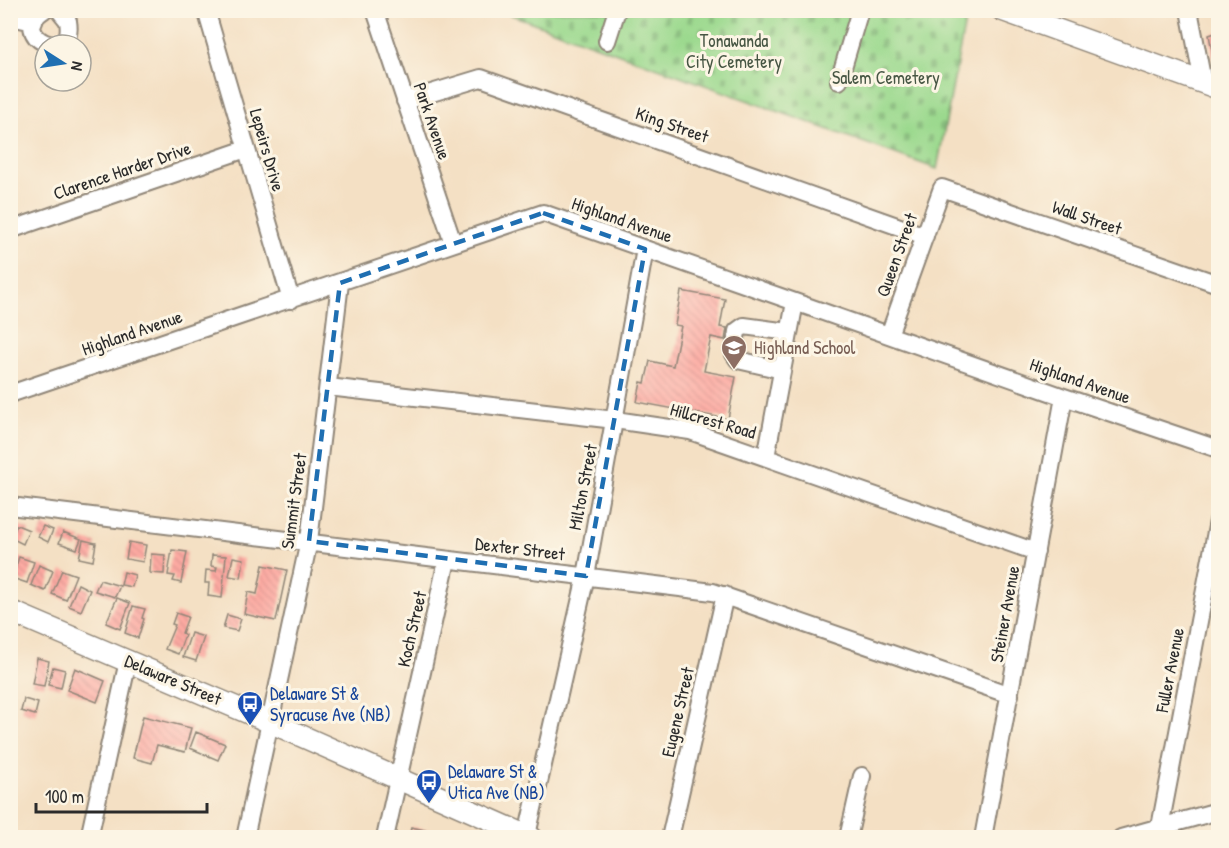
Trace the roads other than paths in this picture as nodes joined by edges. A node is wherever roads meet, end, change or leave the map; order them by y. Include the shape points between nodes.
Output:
1 (59, 10) edge
2 (206, 10) edge
3 (375, 10) edge
4 (617, 10) edge
5 (860, 10) edge
6 (1002, 10) edge
7 (1189, 10) edge
8 (39, 16) edge
9 (10, 17) edge
10 (606, 40) dead end
11 (839, 81) dead end
12 (1211, 85) edge
13 (405, 101) junction
14 (246, 149) junction
15 (942, 188) joint
16 (10, 230) edge
17 (925, 236) junction
18 (453, 243) junction
19 (645, 249) junction
20 (340, 283) junction
21 (1218, 284) edge
22 (291, 300) junction
23 (795, 302) junction
24 (789, 332) junction
25 (889, 335) junction
26 (782, 370) junction
27 (328, 387) junction
28 (10, 394) edge
29 (1064, 397) junction
30 (615, 420) junction
31 (1218, 449) edge
32 (766, 457) junction
33 (10, 506) edge
34 (1218, 521) edge
35 (309, 542) junction
36 (1036, 552) junction
37 (447, 560) junction
38 (586, 576) junction
39 (725, 595) junction
40 (10, 611) edge
41 (128, 661) junction
42 (1010, 695) junction
43 (270, 722) junction
44 (862, 776) dead end
45 (398, 777) junction
46 (1218, 811) edge
47 (1160, 827) junction
48 (529, 836) edge
49 (89, 837) edge
50 (245, 837) edge
51 (385, 837) edge
52 (670, 837) edge
53 (848, 837) edge
54 (983, 837) edge
55 (1121, 837) edge

1 - 8 street via 69,27 66,38 58,44 48,45 34,34
2 - 14 street, Lepeirs Drive
3 - 13 street, Park Avenue
4 - 10 street
5 - 11 street
6 - 12 main road
7 - 12 street
8 - 9 street
13 - 17 street, King Street via 481,78
13 - 18 street, Park Avenue
14 - 16 street, Clarence Harder Drive
14 - 22 street, Lepeirs Drive
15 - 17 street, Queen Street
15 - 21 street, Wall Street
17 - 25 street, Queen Street
18 - 19 street, Highland Avenue via 543,213
18 - 20 street, Highland Avenue
19 - 23 street, Highland Avenue
19 - 30 street, Milton Street
20 - 22 street, Highland Avenue
20 - 27 street, Summit Street
22 - 28 street, Highland Avenue
23 - 24 street
23 - 25 street, Highland Avenue
24 - 26 street
24 - 26 street via 744,326 737,331 734,354 738,360
25 - 29 street, Highland Avenue
26 - 32 street
27 - 30 street, Hillcrest Road
27 - 35 street, Summit Street
29 - 31 street, Highland Avenue
29 - 36 street, Steiner Avenue
30 - 32 street, Hillcrest Road via 690,431
30 - 38 street, Milton Street
32 - 36 street, Hillcrest Road
33 - 35 street, Dexter Street
34 - 47 street, Fuller Avenue
35 - 37 street, Dexter Street
35 - 43 street, Summit Street
36 - 42 street, Steiner Avenue
37 - 38 street, Dexter Street
37 - 45 street, Koch Street
38 - 39 street, Dexter Street
38 - 48 street, Milton Street
39 - 42 street, Dexter Street
39 - 52 street, Eugene Street
40 - 41 main road, Delaware Street
41 - 43 main road, Delaware Street
41 - 49 street
42 - 54 street, Steiner Avenue
43 - 45 main road, Delaware Street
43 - 50 street, Summit Street
44 - 53 street
45 - 48 main road, Delaware Street
45 - 51 street, Koch Street
46 - 47 street
47 - 55 street

